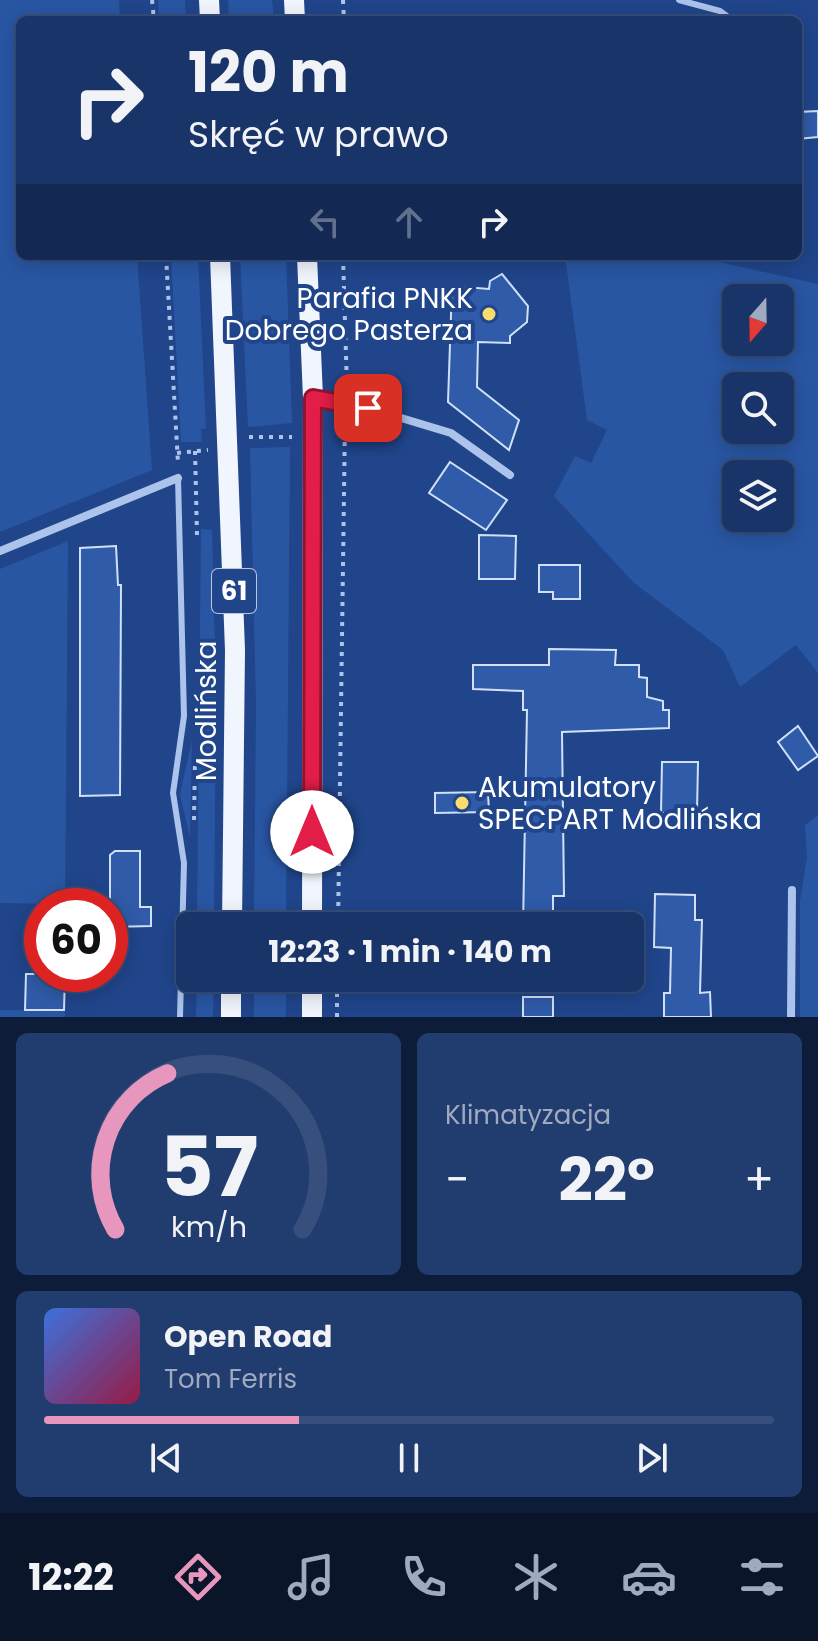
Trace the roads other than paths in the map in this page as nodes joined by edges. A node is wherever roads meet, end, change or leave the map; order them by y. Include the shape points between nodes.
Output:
1 (679, 0) edge
2 (727, 16) edge
3 (220, 260) edge
4 (307, 260) edge
5 (313, 398) junction
6 (510, 475) dead end
7 (178, 478) joint
8 (0, 551) edge
9 (792, 890) dead end
10 (232, 912) edge
11 (312, 912) edge
12 (231, 992) edge
13 (312, 992) edge
14 (180, 1017) edge
15 (231, 1017) edge
16 (312, 1017) edge
17 (791, 1017) edge

1 - 2 lane
3 - 10 main road, Modlińska / 61 via 235,650
4 - 5 main road
5 - 6 street via 451,433
5 - 11 main road
7 - 8 street
7 - 14 lane via 184,716 173,793 184,863
9 - 17 street
12 - 15 main road
13 - 16 main road

